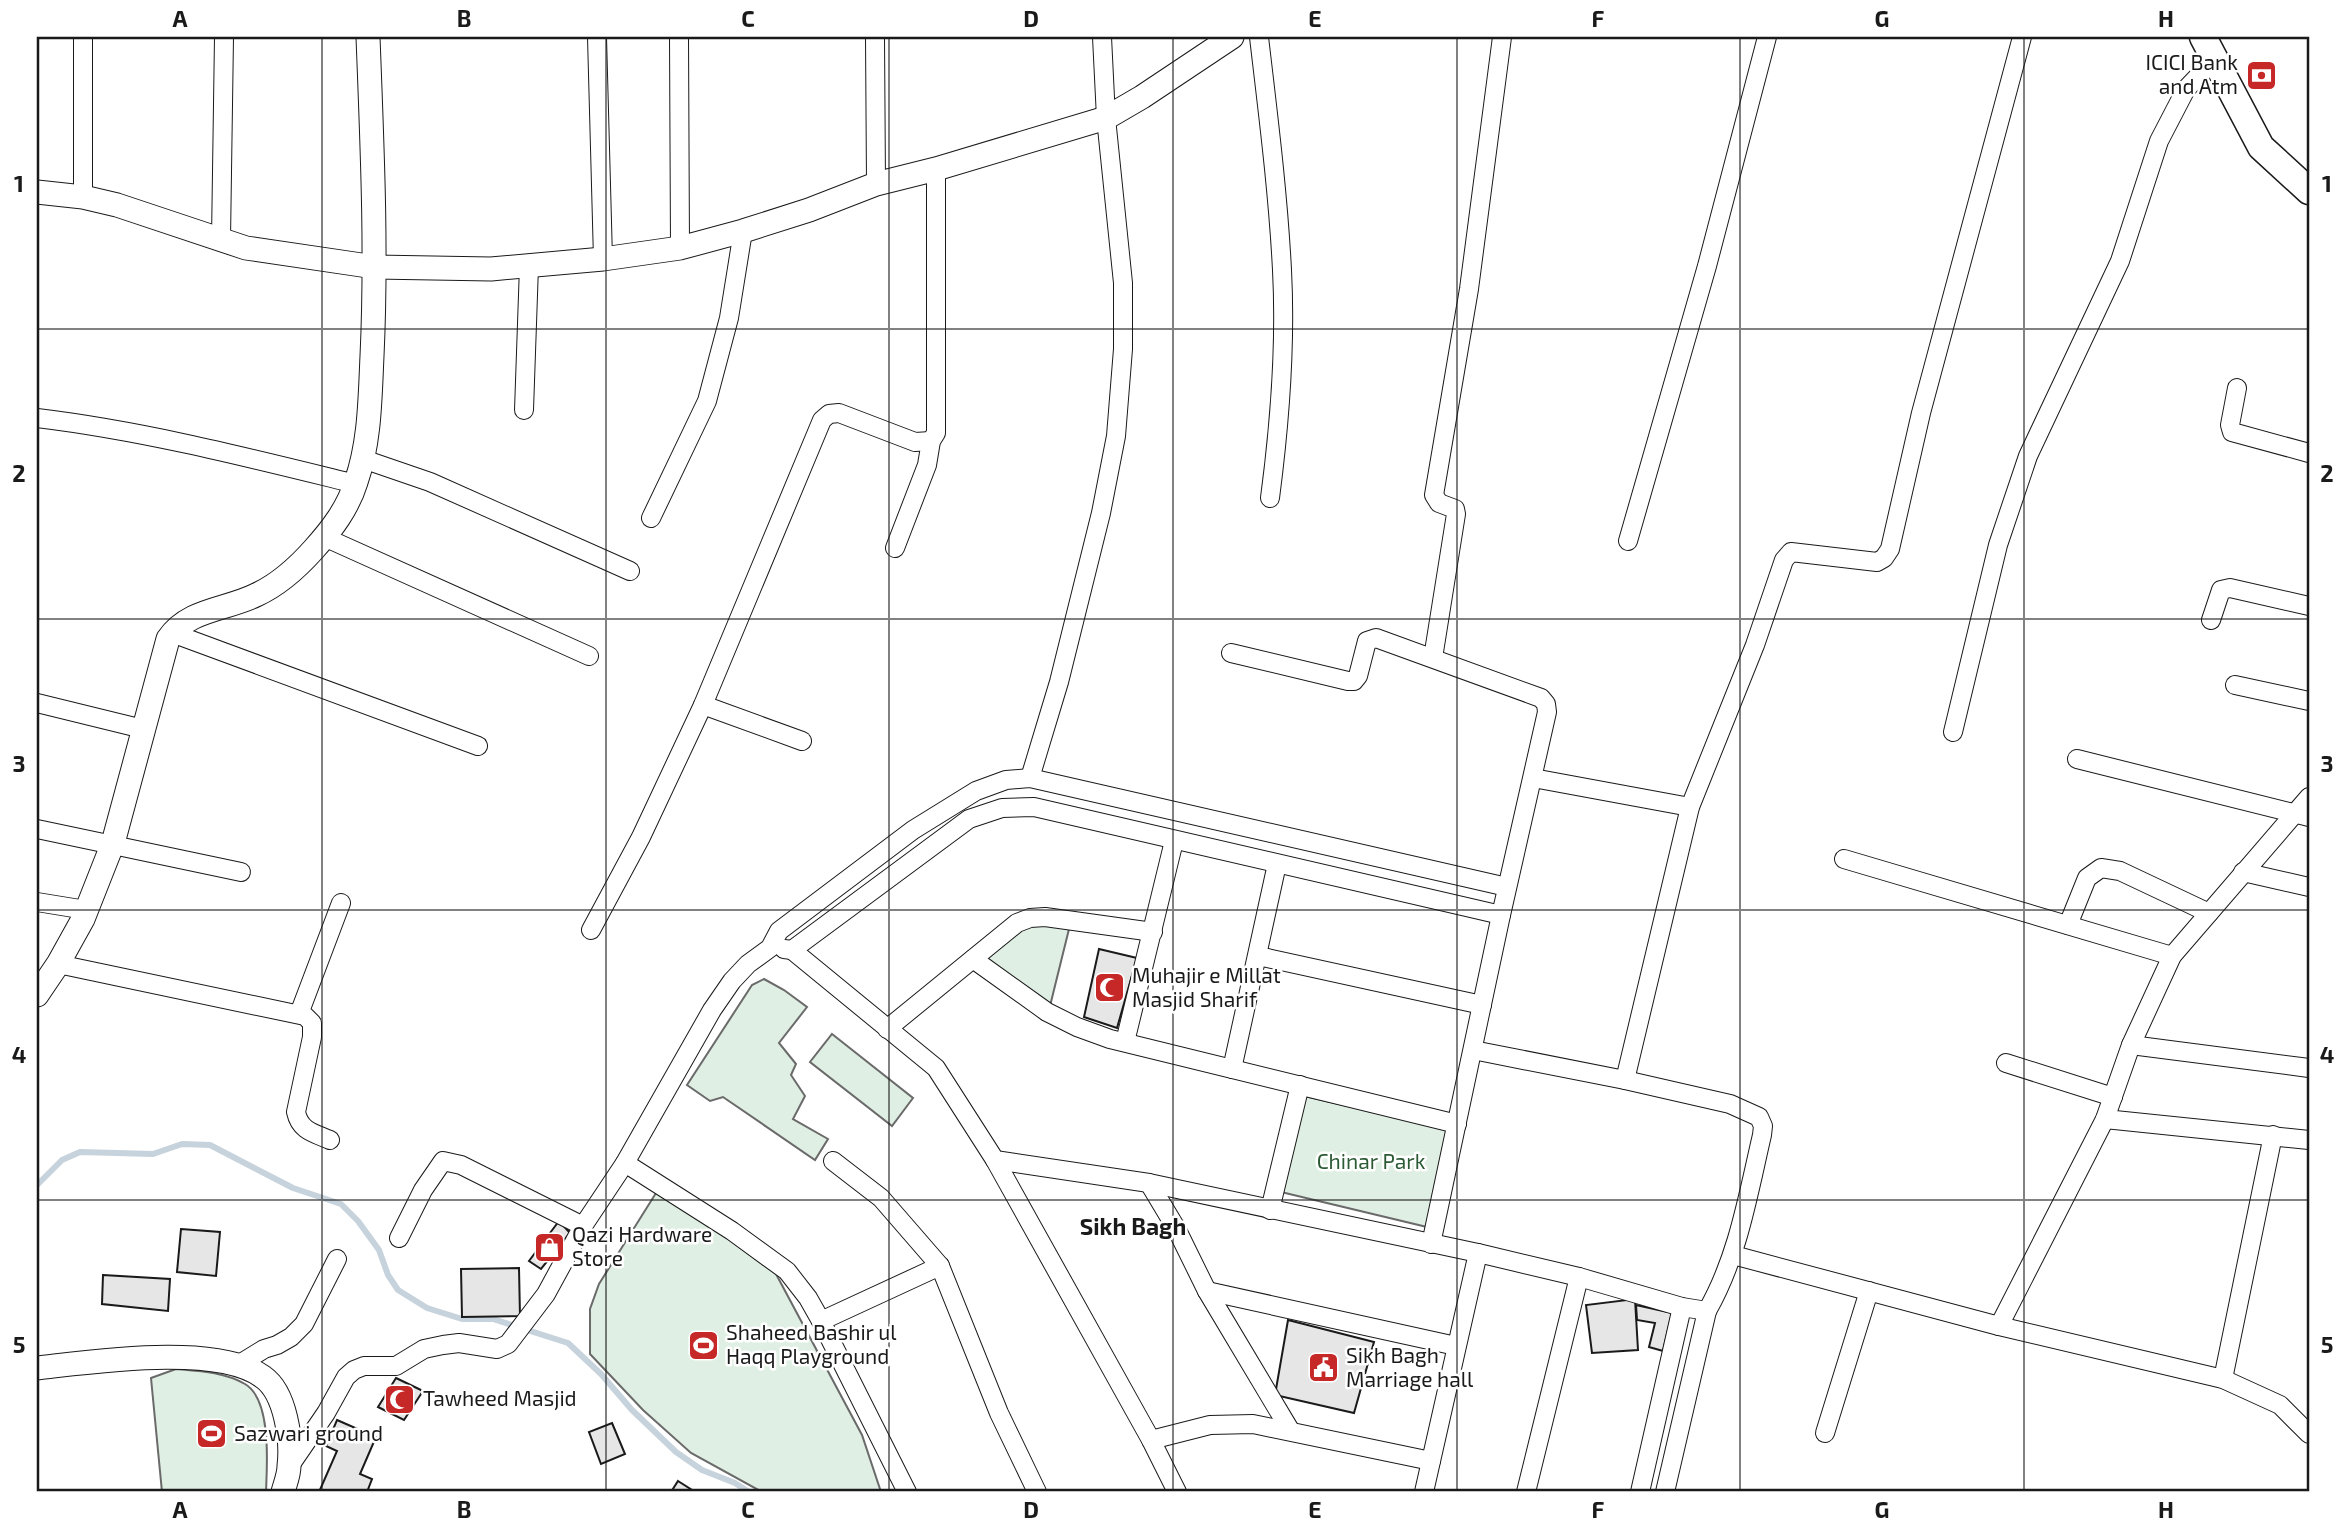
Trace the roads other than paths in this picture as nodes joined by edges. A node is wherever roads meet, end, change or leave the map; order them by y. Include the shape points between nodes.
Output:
1 (83, 37) edge
2 (224, 37) edge
3 (368, 37) edge
4 (597, 37) edge
5 (679, 37) edge
6 (875, 37) edge
7 (1102, 37) edge
8 (1232, 37) edge
9 (1259, 37) edge
10 (1502, 37) edge
11 (1768, 37) edge
12 (2022, 37) edge
13 (2209, 48) edge
14 (1106, 118) junction
15 (936, 169) junction
16 (876, 184) junction
17 (2309, 191) edge
18 (37, 192) edge
19 (83, 197) junction
20 (743, 231) junction
21 (221, 239) junction
22 (680, 248) junction
23 (603, 259) junction
24 (529, 266) junction
25 (376, 267) junction
26 (2237, 388) dead end
27 (524, 410) dead end
28 (37, 418) edge
29 (931, 441) junction
30 (2309, 453) edge
31 (363, 459) junction
32 (356, 484) junction
33 (1270, 498) dead end
34 (650, 518) dead end
35 (324, 537) junction
36 (1628, 541) dead end
37 (895, 548) dead end
38 (630, 571) dead end
39 (2309, 606) edge
40 (2211, 620) dead end
41 (172, 633) junction
42 (1231, 653) dead end
43 (589, 656) dead end
44 (1433, 658) junction
45 (2235, 685) dead end
46 (2309, 701) edge
47 (37, 703) edge
48 (703, 705) junction
49 (143, 729) junction
50 (1952, 732) dead end
51 (802, 741) dead end
52 (478, 746) dead end
53 (2077, 759) dead end
54 (1030, 778) junction
55 (1533, 778) junction
56 (2309, 797) edge
57 (1690, 807) junction
58 (2302, 816) edge
59 (37, 829) edge
60 (1174, 841) junction
61 (113, 843) junction
62 (1844, 859) dead end
63 (1278, 864) junction
64 (241, 872) dead end
65 (2244, 872) junction
66 (1507, 887) junction
67 (2309, 887) edge
68 (37, 902) edge
69 (341, 903) dead end
70 (86, 911) junction
71 (2210, 913) junction
72 (1501, 915) junction
73 (2068, 925) junction
74 (591, 930) dead end
75 (1153, 932) junction
76 (770, 948) junction
77 (792, 950) junction
78 (1258, 956) junction
79 (2172, 956) junction
80 (973, 959) junction
81 (58, 964) junction
82 (37, 995) edge
83 (1482, 1004) junction
84 (299, 1014) junction
85 (887, 1029) junction
86 (1125, 1042) junction
87 (2132, 1045) junction
88 (1473, 1050) junction
89 (2006, 1063) dead end
90 (2309, 1068) edge
91 (1232, 1069) junction
92 (1625, 1080) junction
93 (1300, 1085) junction
94 (2113, 1097) junction
95 (2105, 1119) junction
96 (1457, 1124) junction
97 (2273, 1135) junction
98 (330, 1140) dead end
99 (2309, 1140) edge
100 (995, 1160) junction
101 (833, 1161) dead end
102 (625, 1163) junction
103 (1149, 1183) junction
104 (1270, 1210) junction
105 (583, 1226) junction
106 (399, 1238) dead end
107 (1432, 1244) junction
108 (1478, 1254) junction
109 (1732, 1255) junction
110 (337, 1259) dead end
111 (940, 1266) junction
112 (1578, 1278) junction
113 (1207, 1290) junction
114 (1869, 1291) junction
115 (1682, 1307) junction
116 (1707, 1311) junction
117 (821, 1321) junction
118 (1999, 1326) junction
119 (1456, 1346) junction
120 (238, 1364) junction
121 (37, 1368) edge
122 (2223, 1379) junction
123 (1290, 1430) junction
124 (1825, 1433) dead end
125 (2309, 1434) edge
126 (1151, 1440) junction
127 (1431, 1461) junction
128 (289, 1466) junction
129 (283, 1492) edge
130 (907, 1492) edge
131 (1037, 1492) edge
132 (1177, 1492) edge
133 (1423, 1492) edge
134 (1526, 1492) edge
135 (1640, 1492) edge
136 (1665, 1492) edge

1 - 19 street
2 - 21 street
3 - 25 street
4 - 23 street
5 - 22 street
6 - 16 street
7 - 14 street
8 - 14 street
9 - 33 street via 1282,269 1279,412
10 - 44 street via 1469,289 1434,495 1456,514
11 - 36 street
12 - 57 street via 1890,550 1877,562 1798,552 1784,560
13 - 17 main road via 2261,147
13 - 50 street via 2159,141 2120,261 2013,495
14 - 15 street
14 - 54 street via 1123,283 1116,436 1092,552
15 - 16 street
15 - 29 street via 936,433
16 - 20 street
18 - 19 street
19 - 21 street
20 - 22 street
20 - 34 street via 729,318 707,401
21 - 25 street via 284,255
22 - 23 street
23 - 24 street
24 - 25 street
24 - 27 street
25 - 31 street
26 - 30 street via 2232,432
28 - 32 street via 182,441
29 - 37 street via 927,465
29 - 48 street via 915,442 839,413 822,420
31 - 32 street
31 - 38 street via 430,482
32 - 35 street via 342,515
35 - 41 street via 284,579 257,595 189,618
35 - 43 street
39 - 40 street via 2221,590
41 - 49 street
41 - 52 street
42 - 44 street via 1348,681 1359,676 1367,641 1372,638
44 - 55 street via 1541,698 1546,704
45 - 46 street
47 - 49 street
48 - 51 street
48 - 74 street
49 - 61 street
53 - 58 street
54 - 66 street
54 - 76 street via 1006,780 976,791 913,830 779,931
55 - 57 street
55 - 66 street
56 - 58 street
57 - 92 street
58 - 65 street
59 - 61 street
60 - 63 street
60 - 75 street
60 - 77 street via 1034,807 1002,808 969,819
61 - 64 street
61 - 70 street
62 - 73 street
63 - 72 street
63 - 78 street
65 - 67 street
65 - 71 street
66 - 72 street
68 - 70 street
69 - 84 street
70 - 81 street
71 - 73 street via 2120,871 2101,868 2087,878
71 - 79 street
72 - 83 street
73 - 79 street
75 - 80 street via 1030,918 1017,923
75 - 86 street
76 - 77 street
76 - 102 street via 732,981 712,1010
77 - 85 street
78 - 83 street
78 - 91 street
79 - 87 street
80 - 85 street
80 - 86 street via 1047,1012
81 - 82 street
81 - 84 street
83 - 88 street
84 - 98 street via 312,1023 312,1037 296,1112 298,1122
85 - 100 street via 936,1068
86 - 91 street
87 - 90 street
87 - 94 street
88 - 92 street
88 - 96 street
89 - 94 street
91 - 93 street
92 - 109 street via 1730,1104 1759,1117 1762,1135
93 - 96 street
93 - 104 street
94 - 95 street
95 - 97 street
95 - 118 street
96 - 107 street
97 - 99 street
97 - 122 street
100 - 103 street
100 - 126 street
101 - 111 street via 881,1198
102 - 105 street
102 - 117 street via 787,1271
103 - 104 street
103 - 113 street
104 - 107 street
105 - 106 street via 461,1165 443,1161
105 - 128 street via 546,1294 508,1344 497,1349 451,1344 424,1349 396,1366 354,1370
107 - 108 street
108 - 112 street
108 - 119 street
109 - 114 street
109 - 116 street
110 - 120 street via 304,1324 291,1337
111 - 117 street
111 - 131 street via 999,1413
112 - 115 street
112 - 134 street
113 - 119 street
113 - 123 street
114 - 118 street
114 - 124 street
115 - 116 street
115 - 135 street
116 - 136 street
117 - 130 street
118 - 122 street
119 - 127 street
120 - 121 street via 215,1359 122,1359
120 - 128 street via 265,1377 279,1395 288,1426
122 - 125 street via 2280,1405
123 - 126 street via 1253,1424 1210,1425
123 - 127 street
126 - 132 street
127 - 133 street
128 - 129 street

